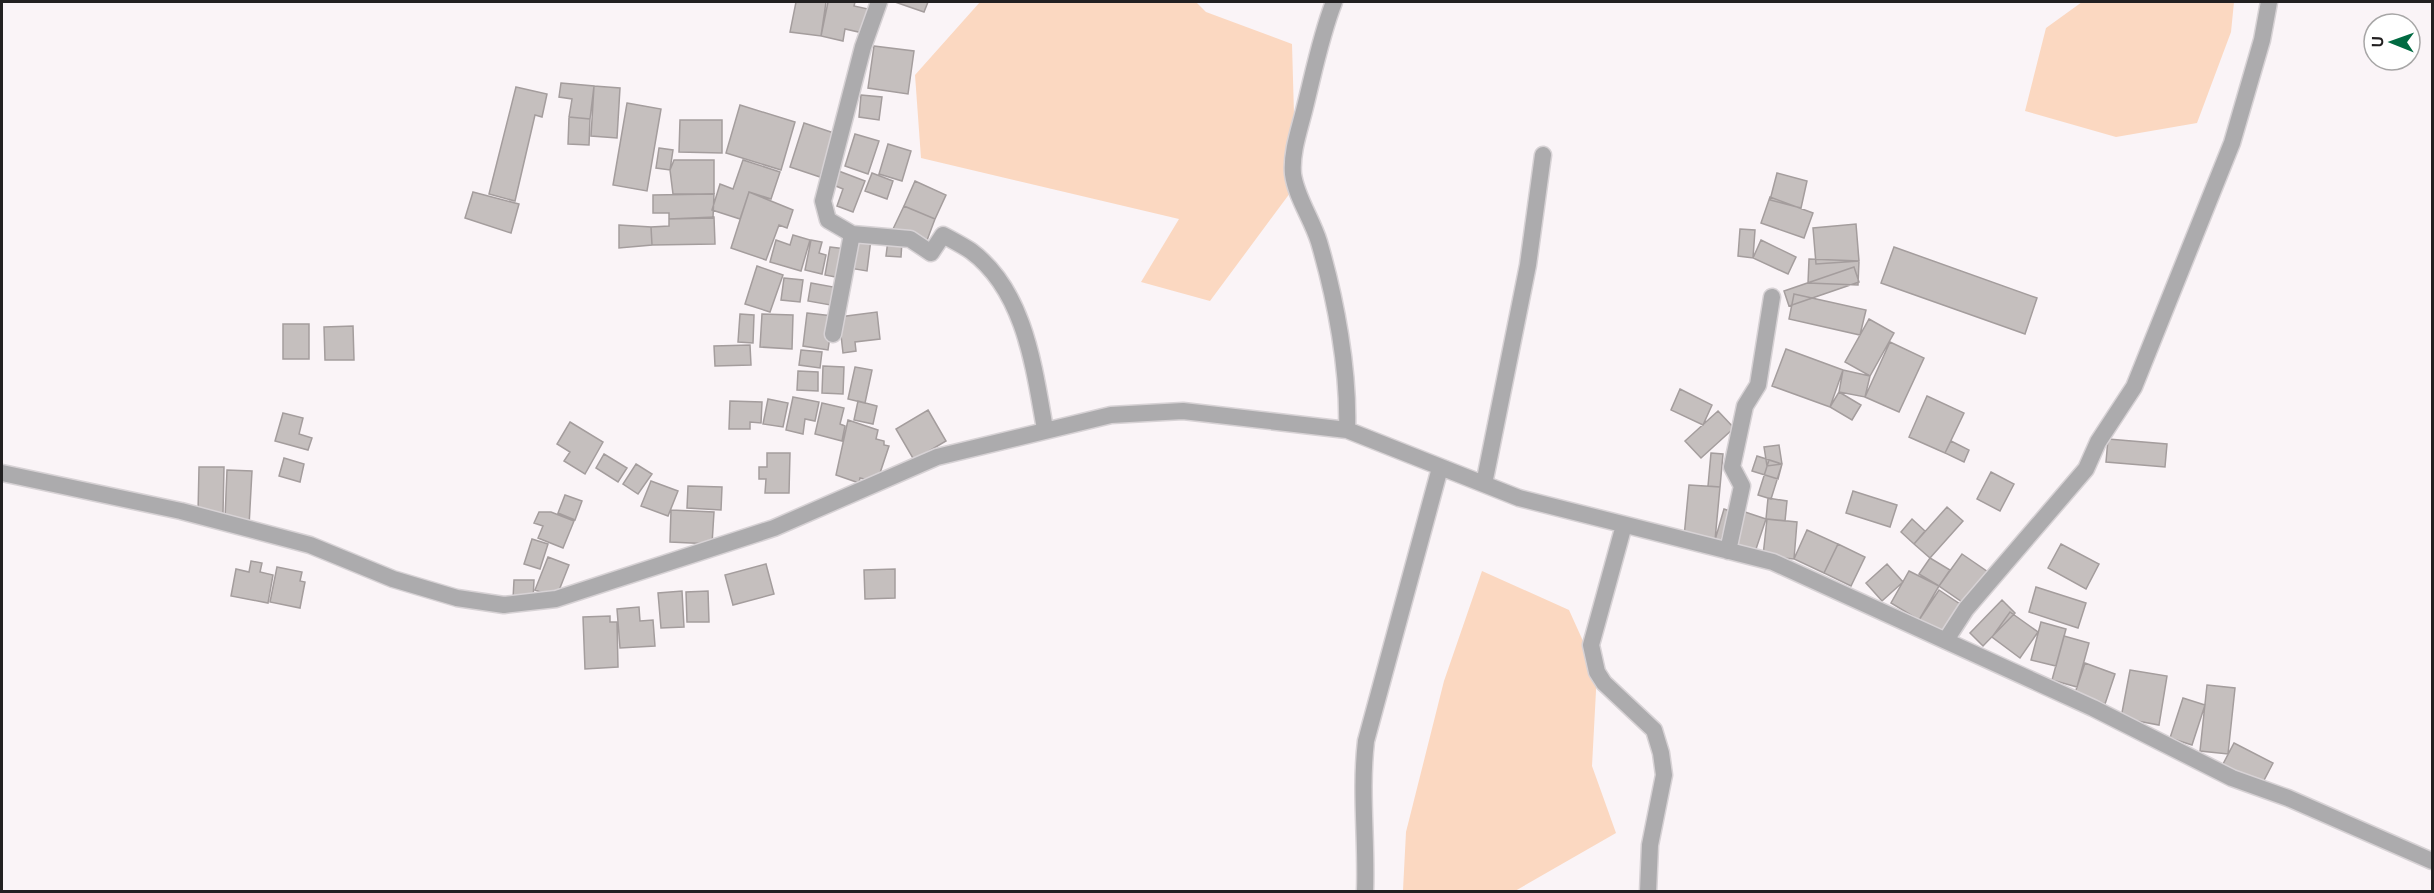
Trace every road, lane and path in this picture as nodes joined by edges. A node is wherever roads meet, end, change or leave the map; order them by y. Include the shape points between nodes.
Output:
1 (879, 2) edge
2 (1334, 2) edge
3 (2269, 2) edge
4 (1543, 155) dead end
5 (852, 234) junction
6 (1772, 297) dead end
7 (833, 334) dead end
8 (1045, 429) junction
9 (1347, 430) junction
10 (1440, 468) junction
11 (2, 472) edge
12 (1484, 484) junction
13 (1624, 525) junction
14 (1728, 551) junction
15 (1946, 640) junction
16 (2433, 861) edge
17 (1365, 891) edge
18 (1648, 891) edge

1 - 5 street via 863,47 823,201 828,220
2 - 9 street via 1300,126 1293,173 1329,279 1348,400
3 - 15 street via 2232,143 2134,387 2098,442 2086,469 1966,609
4 - 12 street via 1528,265
5 - 7 street
5 - 8 street via 910,239 931,254 943,235 980,260 995,276 1021,321
6 - 14 street via 1758,385 1744,406 1732,467 1742,486
8 - 9 street via 1111,415 1183,411
8 - 11 street via 937,457 774,528 640,574 556,599 512,605 479,603 447,595 393,579 310,545 181,511
9 - 10 street
10 - 12 street
10 - 17 street via 1366,741 1362,776
12 - 13 street via 1519,498
13 - 14 street
13 - 18 street via 1591,645 1597,672 1604,683 1654,730 1661,753 1664,775 1650,845
14 - 15 street via 1791,570
15 - 16 street via 2232,778

